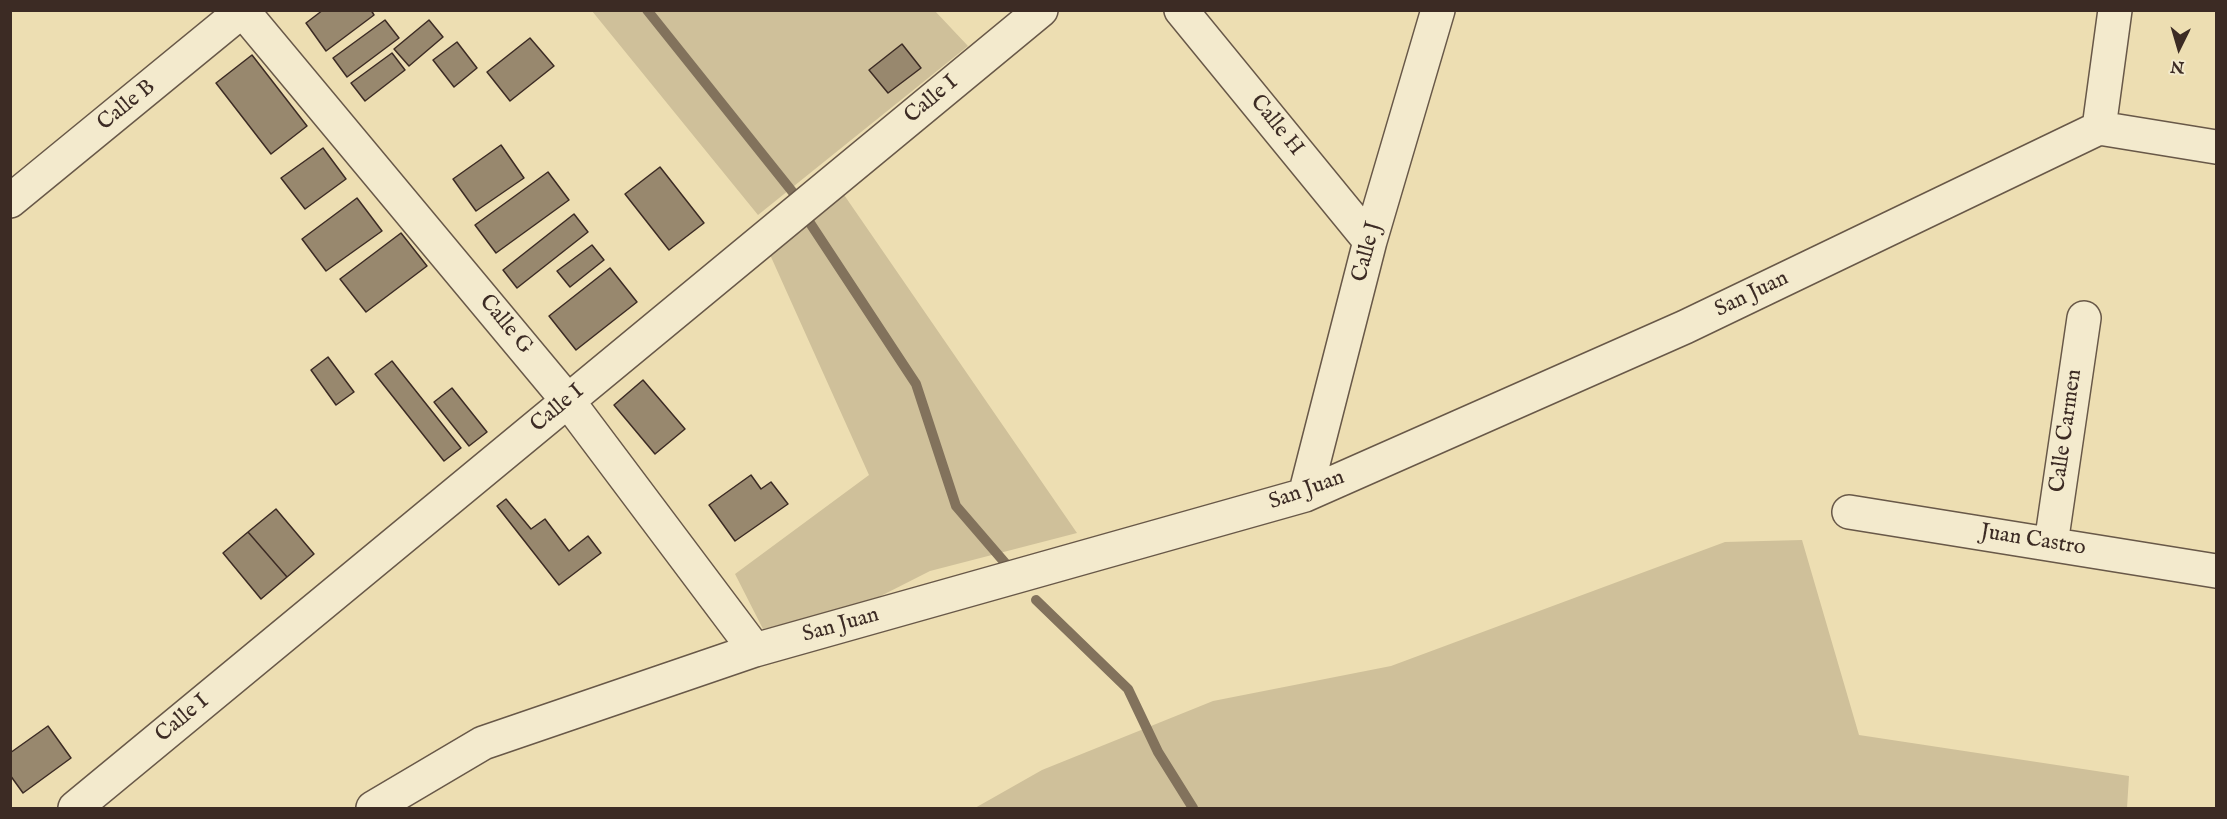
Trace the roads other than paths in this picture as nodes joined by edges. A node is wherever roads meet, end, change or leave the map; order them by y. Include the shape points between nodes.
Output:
1 (1041, 10) edge
2 (1181, 10) edge
3 (1438, 10) edge
4 (2115, 10) edge
5 (242, 11) edge
6 (2099, 128) junction
7 (2217, 147) edge
8 (10, 201) edge
9 (1370, 241) junction
10 (2084, 318) dead end
11 (568, 401) junction
12 (1305, 495) junction
13 (1849, 512) dead end
14 (2051, 544) junction
15 (2217, 572) edge
16 (755, 650) junction
17 (75, 808) edge
18 (373, 808) edge

1 - 11 street, Calle I
2 - 9 street, Calle H
3 - 9 street, Calle J
4 - 6 street
5 - 8 street, Calle B
5 - 11 street, Calle G
6 - 7 street
6 - 12 street, San Juan via 1685,327
9 - 12 street, Calle J
10 - 14 street, Calle Carmen
11 - 16 street, Calle G
11 - 17 street, Calle I
12 - 16 street, San Juan
13 - 14 street, Juan Castro
14 - 15 street, Juan Castro
16 - 18 street, San Juan via 483,744

